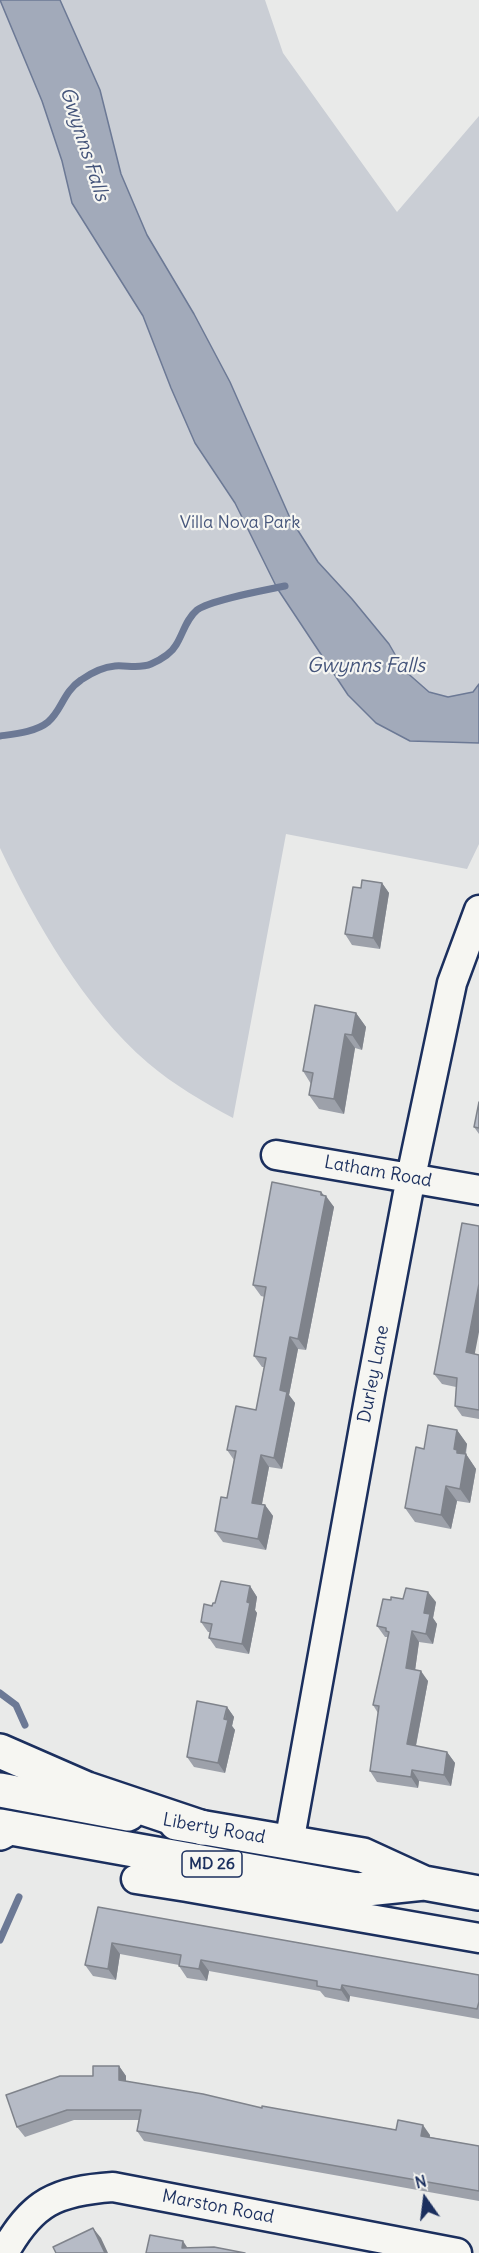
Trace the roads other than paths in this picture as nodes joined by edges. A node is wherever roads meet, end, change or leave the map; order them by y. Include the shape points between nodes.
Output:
1 (479, 909) edge
2 (276, 1155) dead end
3 (411, 1177) junction
4 (479, 1190) edge
5 (0, 1751) edge
6 (0, 1790) edge
7 (203, 1828) junction
8 (3, 1829) edge
9 (289, 1843) junction
10 (164, 1855) junction
11 (136, 1879) dead end
12 (424, 1883) junction
13 (187, 1887) junction
14 (479, 1893) edge
15 (479, 1938) edge
16 (4, 2253) edge
17 (457, 2253) edge

1 - 3 street, Durley Lane via 452,983
2 - 3 street, Latham Road
3 - 4 street, Latham Road
3 - 9 street, Durley Lane
5 - 7 main road via 87,1789
6 - 7 main road, Liberty Road / MD 26
7 - 9 main road, Liberty Road / MD 26
8 - 10 main road, Liberty Road / MD 26
9 - 12 main road, Liberty Road / MD 26 via 363,1855
10 - 12 main road, Liberty Road / MD 26 via 357,1890
10 - 13 street
11 - 13 street
12 - 14 main road, Liberty Road / MD 26
13 - 15 street
16 - 17 street, Marston Road via 28,2215 43,2205 63,2195 113,2187

